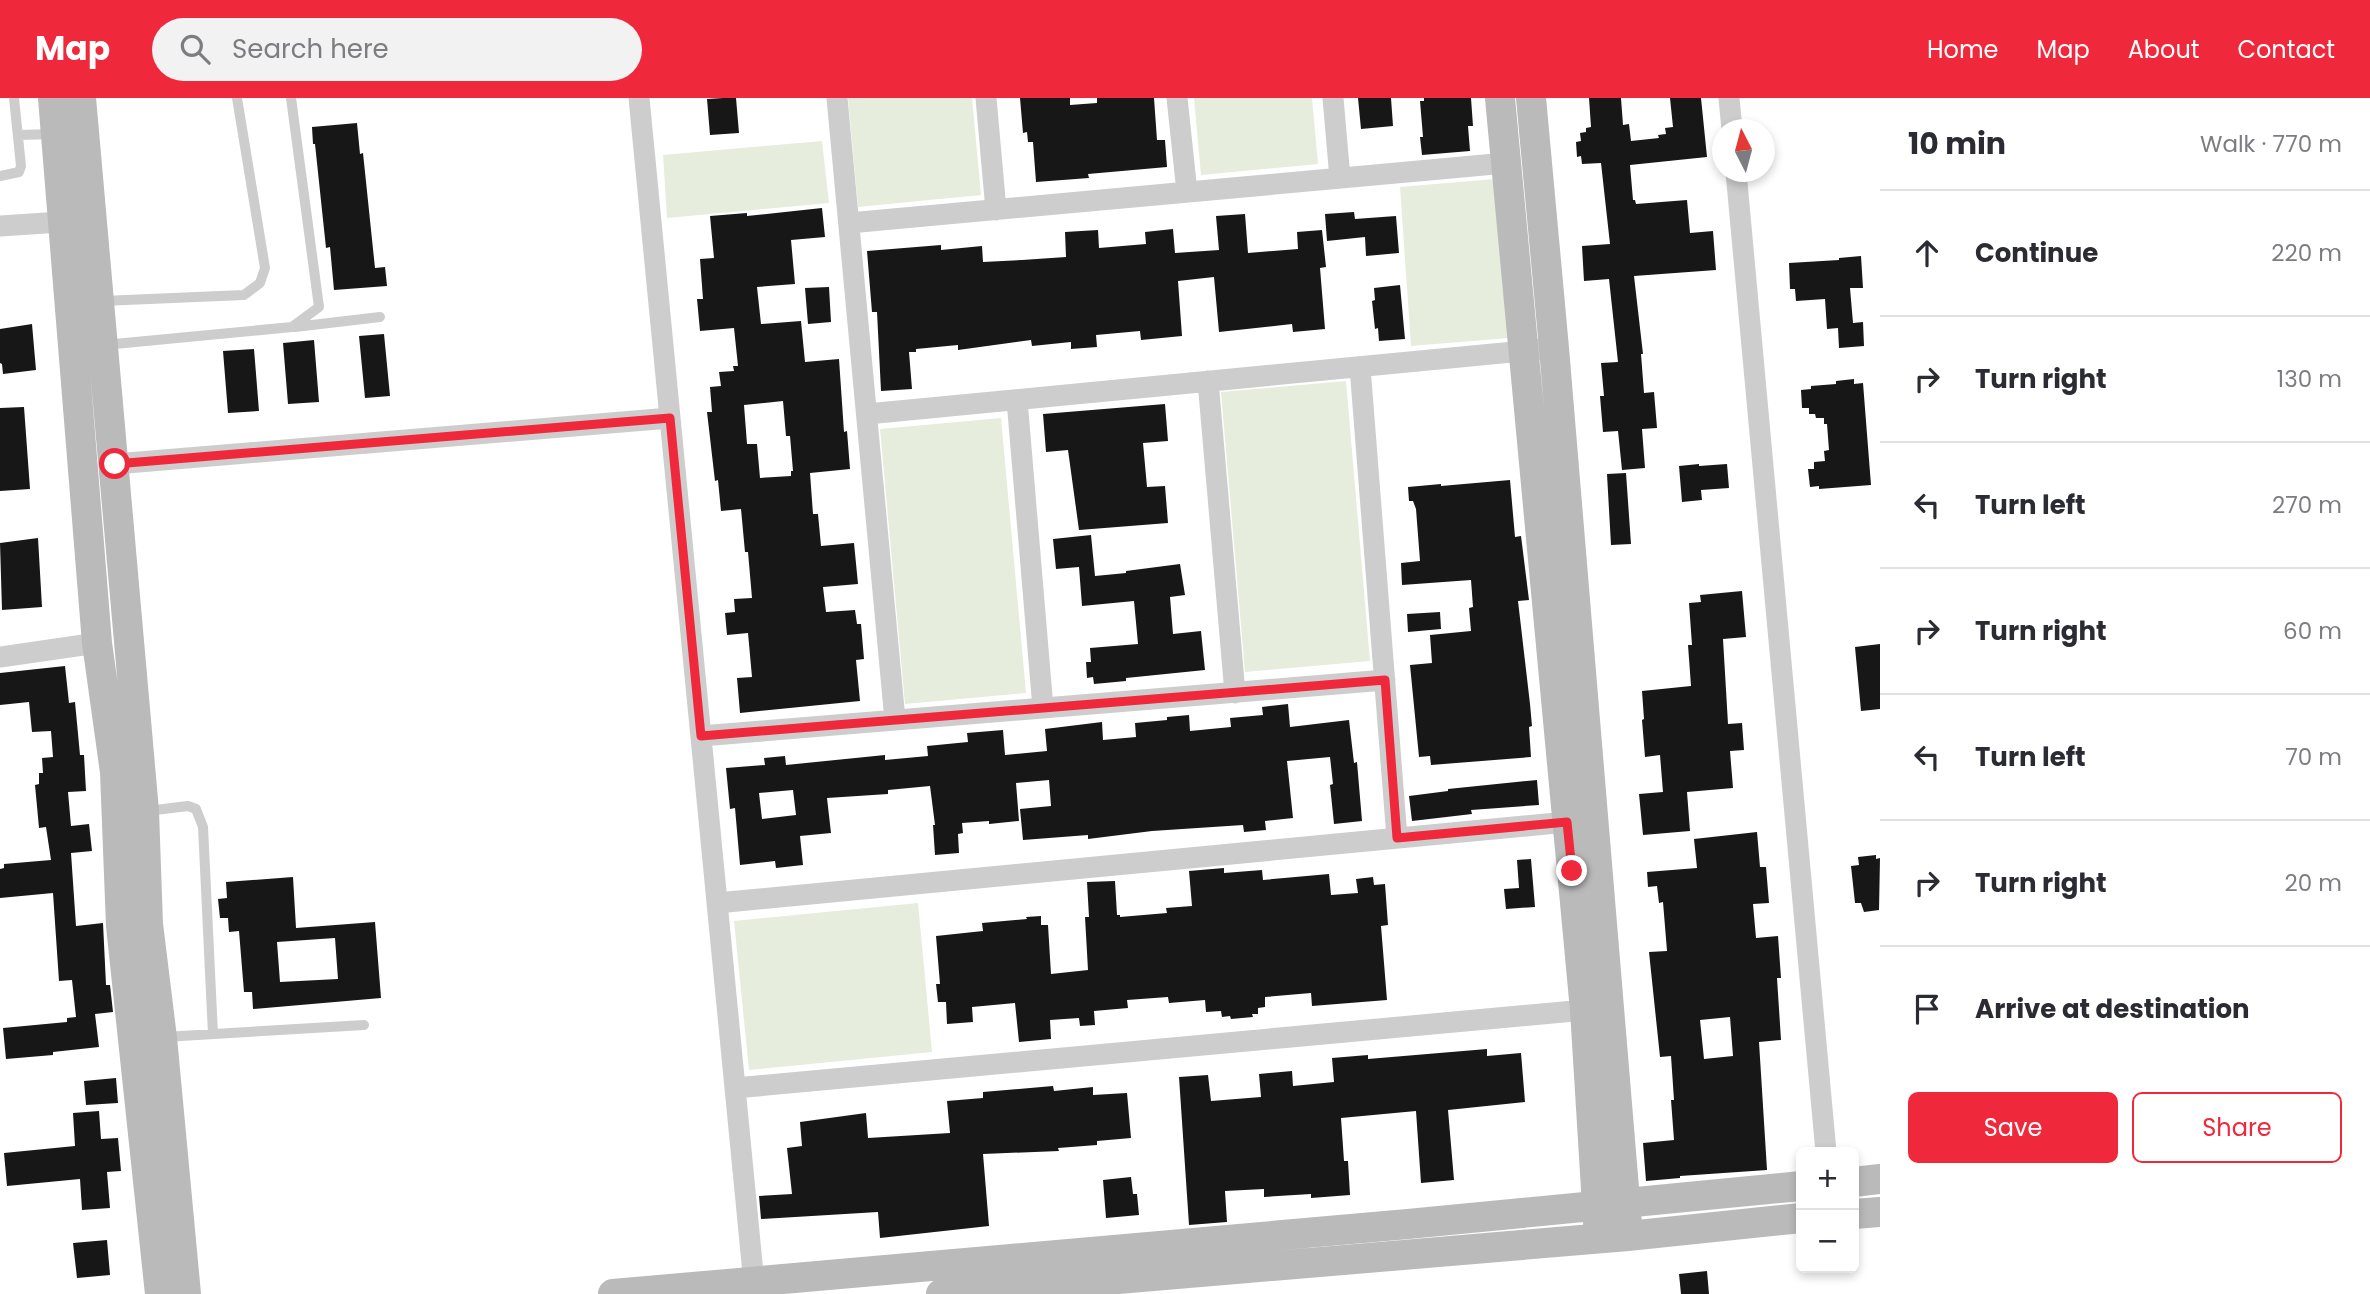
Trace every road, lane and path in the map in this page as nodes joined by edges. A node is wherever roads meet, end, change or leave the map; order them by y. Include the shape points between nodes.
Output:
1 (14, 98) edge
2 (52, 98) edge
3 (82, 98) edge
4 (237, 98) edge
5 (291, 98) edge
6 (639, 98) edge
7 (837, 98) edge
8 (986, 98) edge
9 (1177, 98) edge
10 (1333, 98) edge
11 (1500, 98) edge
12 (1531, 98) edge
13 (1729, 98) edge
14 (1731, 119) edge
15 (56, 134) junction
16 (18, 135) junction
17 (1507, 163) junction
18 (0, 176) edge
19 (1340, 178) junction
20 (1737, 182) edge
21 (1187, 192) junction
22 (996, 210) junction
23 (78, 221) junction
24 (849, 223) junction
25 (0, 226) edge
26 (100, 301) junction
27 (380, 317) dead end
28 (292, 327) junction
29 (104, 345) junction
30 (1554, 348) junction
31 (1524, 351) junction
32 (1360, 367) junction
33 (1208, 382) junction
34 (1017, 400) junction
35 (867, 414) junction
36 (670, 418) junction
37 (115, 464) junction
38 (97, 643) junction
39 (0, 657) edge
40 (1385, 680) junction
41 (1235, 692) junction
42 (1043, 708) junction
43 (895, 720) junction
44 (701, 736) junction
45 (144, 811) junction
46 (1567, 822) junction
47 (1397, 838) junction
48 (717, 903) junction
49 (1585, 1010) junction
50 (364, 1025) dead end
51 (213, 1034) junction
52 (162, 1038) junction
53 (735, 1088) junction
54 (1826, 1147) edge
55 (1880, 1179) edge
56 (1859, 1181) edge
57 (1796, 1186) edge
58 (1611, 1203) junction
59 (1880, 1212) edge
60 (1859, 1214) edge
61 (1796, 1219) edge
62 (1614, 1237) junction
63 (755, 1288) edge
64 (160, 1294) edge
65 (186, 1294) edge
66 (613, 1294) edge
67 (942, 1294) edge

1 - 16 lane
2 - 15 street
3 - 23 street
4 - 26 lane via 265,268 260,283 244,295
5 - 28 lane via 318,307
6 - 36 street
7 - 24 street
8 - 22 street
9 - 21 street
10 - 19 street
11 - 17 street
12 - 30 street
13 - 14 street
15 - 16 lane
15 - 23 street
16 - 18 lane via 19,172
17 - 19 street
17 - 31 street
19 - 21 street
20 - 54 street
21 - 22 street
22 - 24 street
23 - 25 street
23 - 26 street
23 - 38 street
24 - 35 street
26 - 29 street
27 - 28 lane
28 - 29 lane
29 - 37 street
30 - 31 street
30 - 58 street
31 - 32 street
31 - 46 street
32 - 33 street
32 - 40 street
33 - 34 street
33 - 41 street
34 - 35 street
34 - 42 street
35 - 43 street
36 - 37 street
36 - 44 street
37 - 45 street
38 - 39 street
38 - 64 street via 115,772 121,926
40 - 41 street
40 - 47 street
41 - 42 street
42 - 43 street
43 - 44 street
44 - 48 street
45 - 51 lane via 188,806 196,809 203,827
45 - 52 street via 148,924
46 - 47 street
46 - 49 street
47 - 48 street
48 - 53 street
49 - 53 street
49 - 58 street
50 - 51 lane
51 - 52 lane
52 - 65 street
53 - 63 street
55 - 56 street
57 - 58 street
58 - 62 street
58 - 63 street
59 - 60 street
61 - 62 street
62 - 67 street
63 - 66 street

